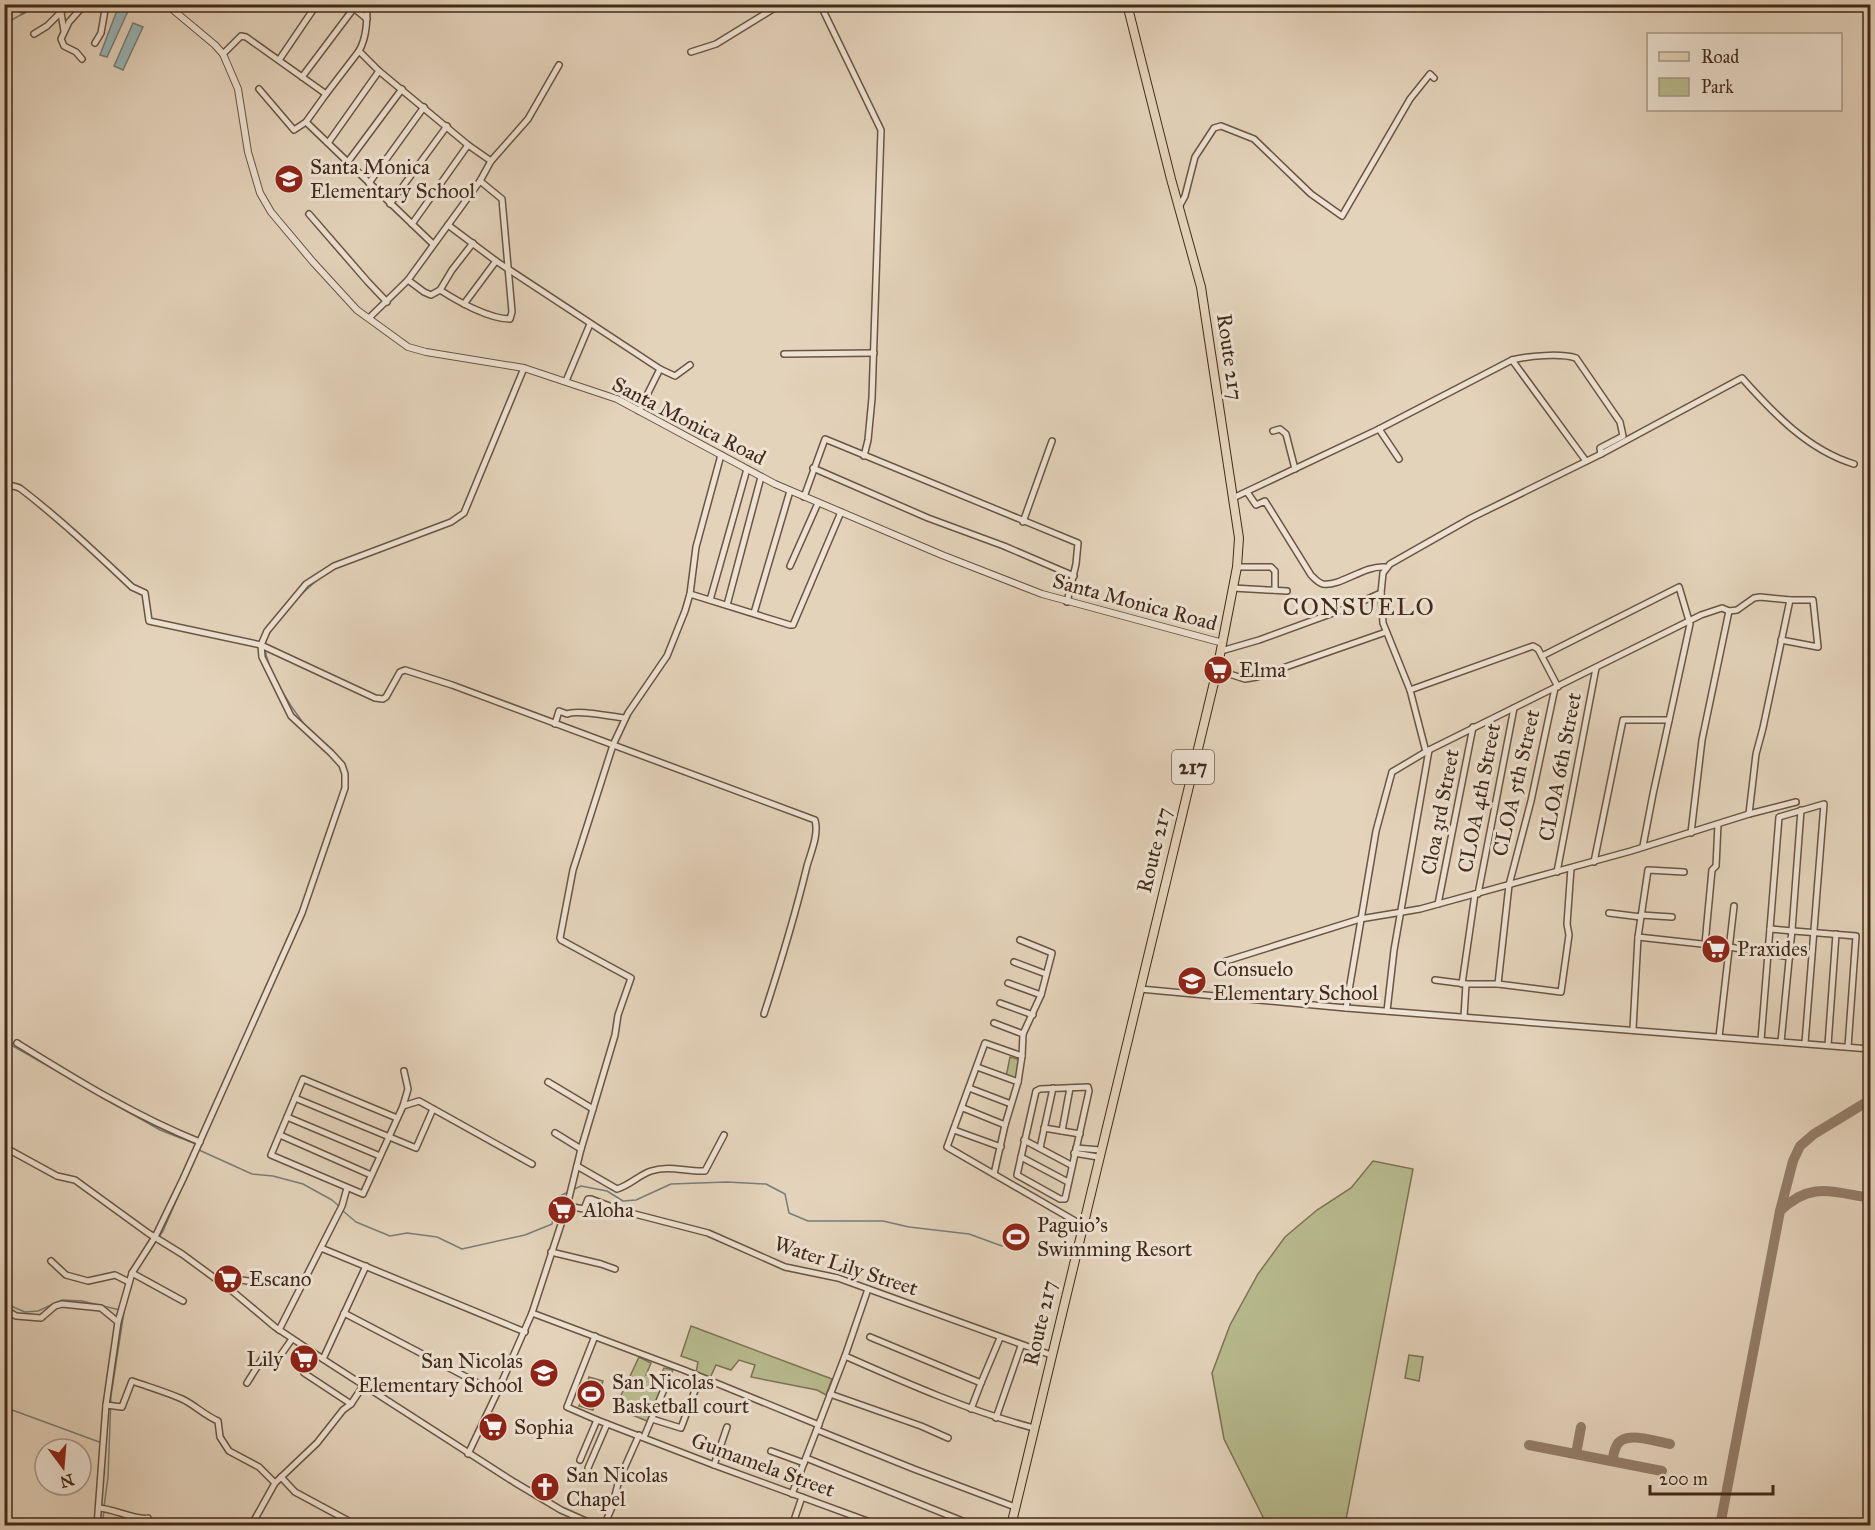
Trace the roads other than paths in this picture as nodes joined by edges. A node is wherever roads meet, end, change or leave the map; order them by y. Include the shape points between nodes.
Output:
1 (69, 4) edge
2 (85, 4) edge
3 (106, 4) edge
4 (166, 4) edge
5 (317, 4) edge
6 (367, 4) edge
7 (781, 4) edge
8 (820, 4) edge
9 (1127, 4) edge
10 (351, 6) edge
11 (61, 13) junction
12 (367, 18) junction
13 (64, 32) junction
14 (34, 34) dead end
15 (95, 43) dead end
16 (359, 51) junction
17 (691, 52) dead end
18 (223, 54) junction
19 (82, 59) dead end
20 (279, 60) junction
21 (559, 65) dead end
22 (380, 71) junction
23 (302, 77) junction
24 (1434, 78) dead end
25 (259, 89) dead end
26 (402, 89) junction
27 (326, 94) junction
28 (424, 108) junction
29 (306, 122) junction
30 (447, 126) junction
31 (328, 143) junction
32 (468, 145) junction
33 (491, 161) junction
34 (347, 163) junction
35 (480, 181) junction
36 (369, 183) junction
37 (390, 204) junction
38 (1179, 207) junction
39 (309, 214) dead end
40 (412, 224) junction
41 (448, 225) junction
42 (473, 243) junction
43 (433, 244) junction
44 (496, 261) junction
45 (508, 268) junction
46 (408, 280) junction
47 (440, 290) junction
48 (387, 302) junction
49 (464, 304) junction
50 (369, 318) junction
51 (590, 324) junction
52 (874, 353) junction
53 (784, 354) dead end
54 (1512, 360) junction
55 (690, 365) dead end
56 (524, 368) junction
57 (660, 369) junction
58 (566, 381) junction
59 (639, 411) junction
60 (1379, 429) junction
61 (1273, 431) dead end
62 (1052, 441) dead end
63 (1600, 454) junction
64 (721, 455) junction
65 (864, 456) junction
66 (1399, 459) dead end
67 (1586, 461) junction
68 (1854, 464) dead end
69 (813, 468) junction
70 (747, 469) junction
71 (1296, 470) junction
72 (761, 477) junction
73 (4, 483) edge
74 (790, 490) junction
75 (1247, 492) junction
76 (804, 497) junction
77 (1233, 498) junction
78 (818, 503) junction
79 (841, 512) junction
80 (1023, 522) junction
81 (790, 566) dead end
82 (1238, 567) junction
83 (1385, 567) junction
84 (1074, 576) junction
85 (1233, 588) junction
86 (1275, 590) junction
87 (1287, 591) dead end
88 (1381, 593) junction
89 (690, 594) junction
90 (710, 600) junction
91 (1790, 600) junction
92 (1067, 602) junction
93 (728, 605) junction
94 (1729, 611) junction
95 (754, 613) junction
96 (1690, 620) junction
97 (1386, 632) junction
98 (1781, 640) junction
99 (261, 645) junction
100 (1222, 647) junction
101 (1818, 647) junction
102 (1826, 648) dead end
103 (1542, 656) junction
104 (1596, 668) junction
105 (1217, 670) junction
106 (1556, 688) junction
107 (1410, 690) junction
108 (1514, 708) junction
109 (625, 718) junction
110 (1670, 720) junction
111 (555, 724) junction
112 (1473, 727) junction
113 (613, 745) junction
114 (1427, 751) junction
115 (1796, 802) dead end
116 (1801, 810) junction
117 (1749, 814) junction
118 (1718, 824) junction
119 (1691, 833) junction
120 (1643, 846) junction
121 (1594, 862) junction
122 (1571, 868) junction
123 (1557, 872) junction
124 (1684, 872) dead end
125 (1509, 885) junction
126 (1477, 894) junction
127 (1438, 903) junction
128 (1734, 906) dead end
129 (1401, 912) junction
130 (1609, 913) dead end
131 (1641, 916) junction
132 (1672, 918) dead end
133 (1360, 919) junction
134 (1770, 929) junction
135 (1792, 930) junction
136 (1814, 932) junction
137 (1836, 934) junction
138 (1638, 937) junction
139 (1020, 940) dead end
140 (1705, 944) junction
141 (1729, 947) junction
142 (1768, 953) junction
143 (1790, 957) junction
144 (1226, 961) dead end
145 (1014, 962) dead end
146 (1046, 974) junction
147 (1435, 980) dead end
148 (1008, 983) dead end
149 (1464, 984) junction
150 (1498, 984) junction
151 (1139, 989) junction
152 (1041, 994) junction
153 (1000, 1003) dead end
154 (1346, 1008) junction
155 (1387, 1011) junction
156 (764, 1014) dead end
157 (1033, 1015) junction
158 (1464, 1017) junction
159 (994, 1023) dead end
160 (1633, 1029) junction
161 (1023, 1034) junction
162 (1719, 1037) junction
163 (1761, 1040) junction
164 (1780, 1042) junction
165 (17, 1043) dead end
166 (1805, 1043) junction
167 (1828, 1045) junction
168 (1848, 1047) junction
169 (1870, 1048) edge
170 (1022, 1056) junction
171 (976, 1067) junction
172 (404, 1071) dead end
173 (548, 1082) dead end
174 (1018, 1082) junction
175 (969, 1088) junction
176 (1053, 1088) junction
177 (1070, 1088) junction
178 (295, 1098) junction
179 (1011, 1104) junction
180 (404, 1106) junction
181 (963, 1108) junction
182 (433, 1109) junction
183 (593, 1109) junction
184 (287, 1118) junction
185 (397, 1118) junction
186 (1005, 1125) junction
187 (1044, 1128) junction
188 (954, 1130) junction
189 (1062, 1131) junction
190 (555, 1133) dead end
191 (1080, 1134) junction
192 (724, 1135) dead end
193 (280, 1136) junction
194 (388, 1136) junction
195 (1024, 1140) junction
196 (200, 1142) junction
197 (4, 1147) edge
198 (1001, 1147) junction
199 (1040, 1148) junction
200 (581, 1149) junction
201 (1075, 1150) junction
202 (1099, 1154) junction
203 (380, 1156) junction
204 (1021, 1158) junction
205 (532, 1164) dead end
206 (1071, 1165) junction
207 (577, 1166) junction
208 (994, 1174) junction
209 (371, 1175) junction
210 (1068, 1182) junction
211 (350, 1189) junction
212 (567, 1206) junction
213 (1082, 1225) junction
214 (155, 1237) junction
215 (321, 1248) junction
216 (551, 1252) junction
217 (51, 1261) dead end
218 (366, 1266) junction
219 (615, 1269) dead end
220 (132, 1272) junction
221 (129, 1282) junction
222 (262, 1283) dead end
223 (224, 1286) junction
224 (868, 1289) junction
225 (183, 1301) dead end
226 (4, 1309) edge
227 (344, 1312) junction
228 (532, 1313) junction
229 (118, 1322) junction
230 (279, 1330) junction
231 (525, 1332) junction
232 (595, 1336) junction
233 (870, 1337) dead end
234 (1000, 1338) junction
235 (292, 1339) junction
236 (1021, 1346) junction
237 (1051, 1355) junction
238 (845, 1356) junction
239 (323, 1359) junction
240 (304, 1373) dead end
241 (700, 1377) junction
242 (247, 1383) dead end
243 (981, 1383) junction
244 (363, 1386) junction
245 (665, 1387) dead end
246 (497, 1394) junction
247 (830, 1394) junction
248 (351, 1404) junction
249 (106, 1405) junction
250 (971, 1408) junction
251 (996, 1418) junction
252 (652, 1419) junction
253 (597, 1420) junction
254 (606, 1424) junction
255 (727, 1427) dead end
256 (818, 1427) junction
257 (1034, 1428) junction
258 (641, 1436) junction
259 (948, 1438) dead end
260 (771, 1451) dead end
261 (468, 1454) junction
262 (580, 1460) dead end
263 (805, 1461) junction
264 (714, 1465) junction
265 (588, 1468) dead end
266 (281, 1477) junction
267 (275, 1483) junction
268 (792, 1494) junction
269 (802, 1497) junction
270 (1015, 1506) junction
271 (99, 1508) junction
272 (148, 1518) dead end
273 (98, 1526) edge
274 (251, 1526) edge
275 (358, 1526) edge
276 (597, 1526) edge
277 (604, 1526) edge
278 (792, 1526) edge
279 (882, 1526) edge
280 (975, 1526) edge
281 (1011, 1526) edge

1 - 11 street
2 - 13 street
3 - 15 street via 101,33
4 - 18 street, Santa Monica Road
5 - 20 street
6 - 12 street
7 - 17 street via 716,44
8 - 52 street via 881,130
9 - 38 main road, Route 217 / 217
10 - 12 street
10 - 23 street
11 - 13 street
11 - 14 street
12 - 16 street
13 - 19 street via 64,46
16 - 22 street
16 - 27 street
18 - 20 street via 241,36
18 - 50 street, Santa Monica Road via 238,89 248,152 260,193 313,262
20 - 23 street
21 - 33 street via 528,118
22 - 26 street
22 - 31 street
23 - 27 street
24 - 38 street via 1430,74 1415,91 1342,216 1311,194 1254,139 1221,126 1214,128 1196,157
25 - 29 street via 294,130
26 - 28 street
26 - 34 street
27 - 29 street
28 - 30 street
28 - 36 street
29 - 31 street
30 - 32 street
30 - 37 street
31 - 34 street
32 - 33 street
32 - 40 street
33 - 35 street
34 - 36 street
35 - 41 street
35 - 45 street via 502,199
36 - 37 street
37 - 40 street
38 - 77 main road, Route 217 / 217 via 1201,287
39 - 48 street
40 - 43 street
41 - 42 street
41 - 43 street
42 - 44 street
42 - 47 street
43 - 46 street
44 - 45 street
44 - 49 street
45 - 49 street via 510,319
45 - 51 street
46 - 47 street via 431,296
46 - 48 street
47 - 49 street
48 - 50 street
50 - 56 street, Santa Monica Road via 412,349
51 - 57 street
51 - 58 street
52 - 53 street
52 - 65 street
54 - 60 street
54 - 63 street via 1576,358 1623,432 1623,436 1600,448
54 - 67 street
55 - 57 street via 675,376
56 - 58 street, Santa Monica Road
56 - 99 street via 464,513 451,522 334,566 306,585 267,631
57 - 59 street
58 - 59 street, Santa Monica Road
59 - 64 street, Santa Monica Road
60 - 66 street
60 - 71 street
61 - 71 street via 1280,429 1287,434
62 - 80 street
63 - 67 street
63 - 68 street via 1742,378 1785,423 1843,461
64 - 70 street, Santa Monica Road
64 - 89 street via 696,548
65 - 69 street via 825,439
65 - 80 street
67 - 83 street via 1471,518
69 - 76 street
69 - 84 street
70 - 72 street, Santa Monica Road
70 - 90 street
71 - 75 street
72 - 74 street, Santa Monica Road
72 - 93 street
73 - 99 street via 18,487 132,587 144,593 149,621
74 - 76 street, Santa Monica Road
74 - 95 street
75 - 77 street
75 - 83 street via 1256,505 1265,501 1319,583
76 - 78 street, Santa Monica Road
77 - 82 main road, Route 217 / 217 via 1239,538
78 - 79 street, Santa Monica Road
78 - 81 street
79 - 92 street, Santa Monica Road
79 - 95 street via 795,622 790,625
80 - 84 street via 1078,543
82 - 85 main road, Route 217 / 217
82 - 86 street via 1271,567 1275,571
83 - 88 street
84 - 92 street
85 - 86 street
85 - 100 main road, Route 217 / 217
86 - 87 street
88 - 97 street
88 - 100 street via 1238,647
89 - 90 street
89 - 109 street via 667,656
90 - 93 street
91 - 94 street via 1754,598
91 - 98 street
91 - 101 street via 1813,600
92 - 100 street, Santa Monica Road
93 - 95 street
94 - 96 street via 1722,608
94 - 119 street via 1702,740
96 - 103 street via 1678,587
96 - 104 street
96 - 110 street
97 - 105 street via 1257,677 1245,679
97 - 107 street
98 - 101 street
98 - 117 street via 1756,754
99 - 111 street via 375,698 386,697 405,670
99 - 196 street via 262,657 291,716 342,765 345,788 302,913
100 - 105 main road, Route 217 / 217
101 - 102 street
103 - 106 street
103 - 107 street via 1533,646
104 - 106 street
104 - 123 street, CLOA 6th Street
105 - 151 main road, Route 217 / 217
106 - 108 street
106 - 125 street, CLOA 5th Street
107 - 114 street
108 - 112 street
108 - 126 street, CLOA 4th Street
109 - 111 street via 559,711
109 - 113 street
110 - 120 street
110 - 121 street via 1623,720
111 - 113 street
112 - 114 street
112 - 127 street, Cloa 3rd Street
113 - 156 street via 815,820 805,875
113 - 183 street via 573,870 560,938 631,978
114 - 129 street
114 - 133 street via 1392,772 1376,831
115 - 117 street
116 - 134 street via 1779,817
116 - 135 street
116 - 136 street via 1824,804
117 - 118 street
118 - 119 street
118 - 140 street
119 - 120 street
120 - 121 street
121 - 122 street
122 - 123 street
122 - 150 street via 1569,935 1561,992
123 - 125 street
124 - 131 street via 1648,870
125 - 126 street
125 - 150 street, CLOA 5th Street
126 - 127 street
126 - 149 street, CLOA 4th Street
127 - 129 street
128 - 141 street
129 - 133 street
129 - 155 street
130 - 131 street
131 - 132 street
131 - 138 street
133 - 144 street
133 - 154 street
134 - 135 street
134 - 142 street
135 - 136 street
135 - 143 street
136 - 137 street
136 - 166 street
137 - 167 street
137 - 168 street via 1856,936
138 - 140 street
138 - 160 street
139 - 146 street via 1052,953
140 - 141 street
141 - 142 street
141 - 162 street
142 - 143 street
142 - 163 street
143 - 164 street
145 - 146 street
146 - 152 street
147 - 149 street
148 - 152 street
149 - 150 street
149 - 158 street, CLOA 4th Street
151 - 154 street
151 - 202 main road, Route 217 / 217
152 - 157 street
153 - 157 street
154 - 155 street
155 - 158 street
157 - 161 street
158 - 160 street
159 - 161 street
160 - 162 street
161 - 170 street
162 - 163 street
163 - 164 street
164 - 166 street
165 - 196 street via 99,1094
166 - 167 street
167 - 168 street
168 - 169 street
170 - 171 street via 985,1043
170 - 174 street
171 - 174 street
171 - 175 street
172 - 180 street via 408,1089
173 - 183 street
174 - 179 street
175 - 179 street
175 - 181 street
176 - 177 street
176 - 187 street
176 - 195 street via 1036,1091
177 - 189 street
177 - 191 street via 1089,1089
178 - 184 street
178 - 185 street via 303,1079
178 - 194 street
179 - 186 street
180 - 182 street via 420,1101
180 - 185 street
181 - 186 street
181 - 188 street
182 - 194 street via 416,1148
182 - 205 street
183 - 200 street
184 - 193 street
184 - 203 street
185 - 194 street
186 - 198 street
187 - 189 street
187 - 199 street
188 - 198 street
188 - 208 street via 947,1147
189 - 191 street
190 - 200 street
191 - 201 street
192 - 207 street via 705,1171 664,1168 617,1189
193 - 209 street
193 - 211 street via 271,1155
194 - 203 street
195 - 199 street
195 - 204 street
196 - 214 street
197 - 214 street via 57,1176 75,1180
198 - 208 street
199 - 206 street
200 - 207 street
201 - 202 street
201 - 206 street
202 - 213 main road, Route 217 / 217
203 - 209 street
204 - 210 street
204 - 210 street via 1017,1175 1063,1200
206 - 210 street
207 - 212 street
208 - 213 street
209 - 211 street via 363,1194
211 - 215 street
212 - 216 street
212 - 224 street, Water Lily Street via 584,1209 591,1198 623,1211 708,1233 785,1267
213 - 237 main road, Route 217 / 217
214 - 220 street
214 - 223 street
215 - 218 street
215 - 230 street
216 - 219 street
216 - 228 street
217 - 221 street via 66,1275 88,1281 115,1275
218 - 227 street
218 - 231 street
220 - 221 street
220 - 225 street
221 - 229 street
222 - 223 street via 227,1278
223 - 230 street
224 - 234 street, Water Lily Street
224 - 238 street
226 - 229 street via 16,1316 41,1318 62,1304 101,1308
227 - 239 street
227 - 246 street
228 - 231 street
228 - 232 street
229 - 249 street
230 - 235 street
231 - 246 street
232 - 241 street
232 - 253 street, Gumamela Street via 567,1407
233 - 243 street
234 - 236 street, Water Lily Street
234 - 243 street
235 - 239 street
235 - 242 street via 273,1366 262,1359
236 - 237 street, Water Lily Street
236 - 251 street
237 - 257 main road, Route 217 / 217
238 - 247 street
238 - 250 street
239 - 244 street
240 - 248 street
241 - 252 street via 681,1428
241 - 256 street
243 - 250 street
244 - 248 street
244 - 261 street
245 - 252 street
246 - 261 street
247 - 256 street
247 - 259 street
248 - 266 street
249 - 267 street via 122,1407 132,1381 182,1399 218,1421 220,1437 229,1450 259,1467
249 - 271 street
250 - 251 street
251 - 257 street
252 - 258 street
253 - 254 street, Gumamela Street
253 - 262 street
254 - 258 street, Gumamela Street
254 - 265 street
255 - 264 street
256 - 263 street
256 - 270 street via 914,1469
257 - 270 main road, Route 217 / 217
258 - 264 street, Gumamela Street
258 - 277 street
260 - 263 street
261 - 276 street via 561,1510
263 - 268 street
263 - 280 street
264 - 268 street, Gumamela Street
266 - 267 street
266 - 275 street via 295,1492
267 - 274 street
268 - 269 street, Gumamela Street
269 - 278 street
269 - 279 street, Gumamela Street
270 - 281 main road, Route 217 / 217
271 - 272 street via 141,1520
271 - 273 street

